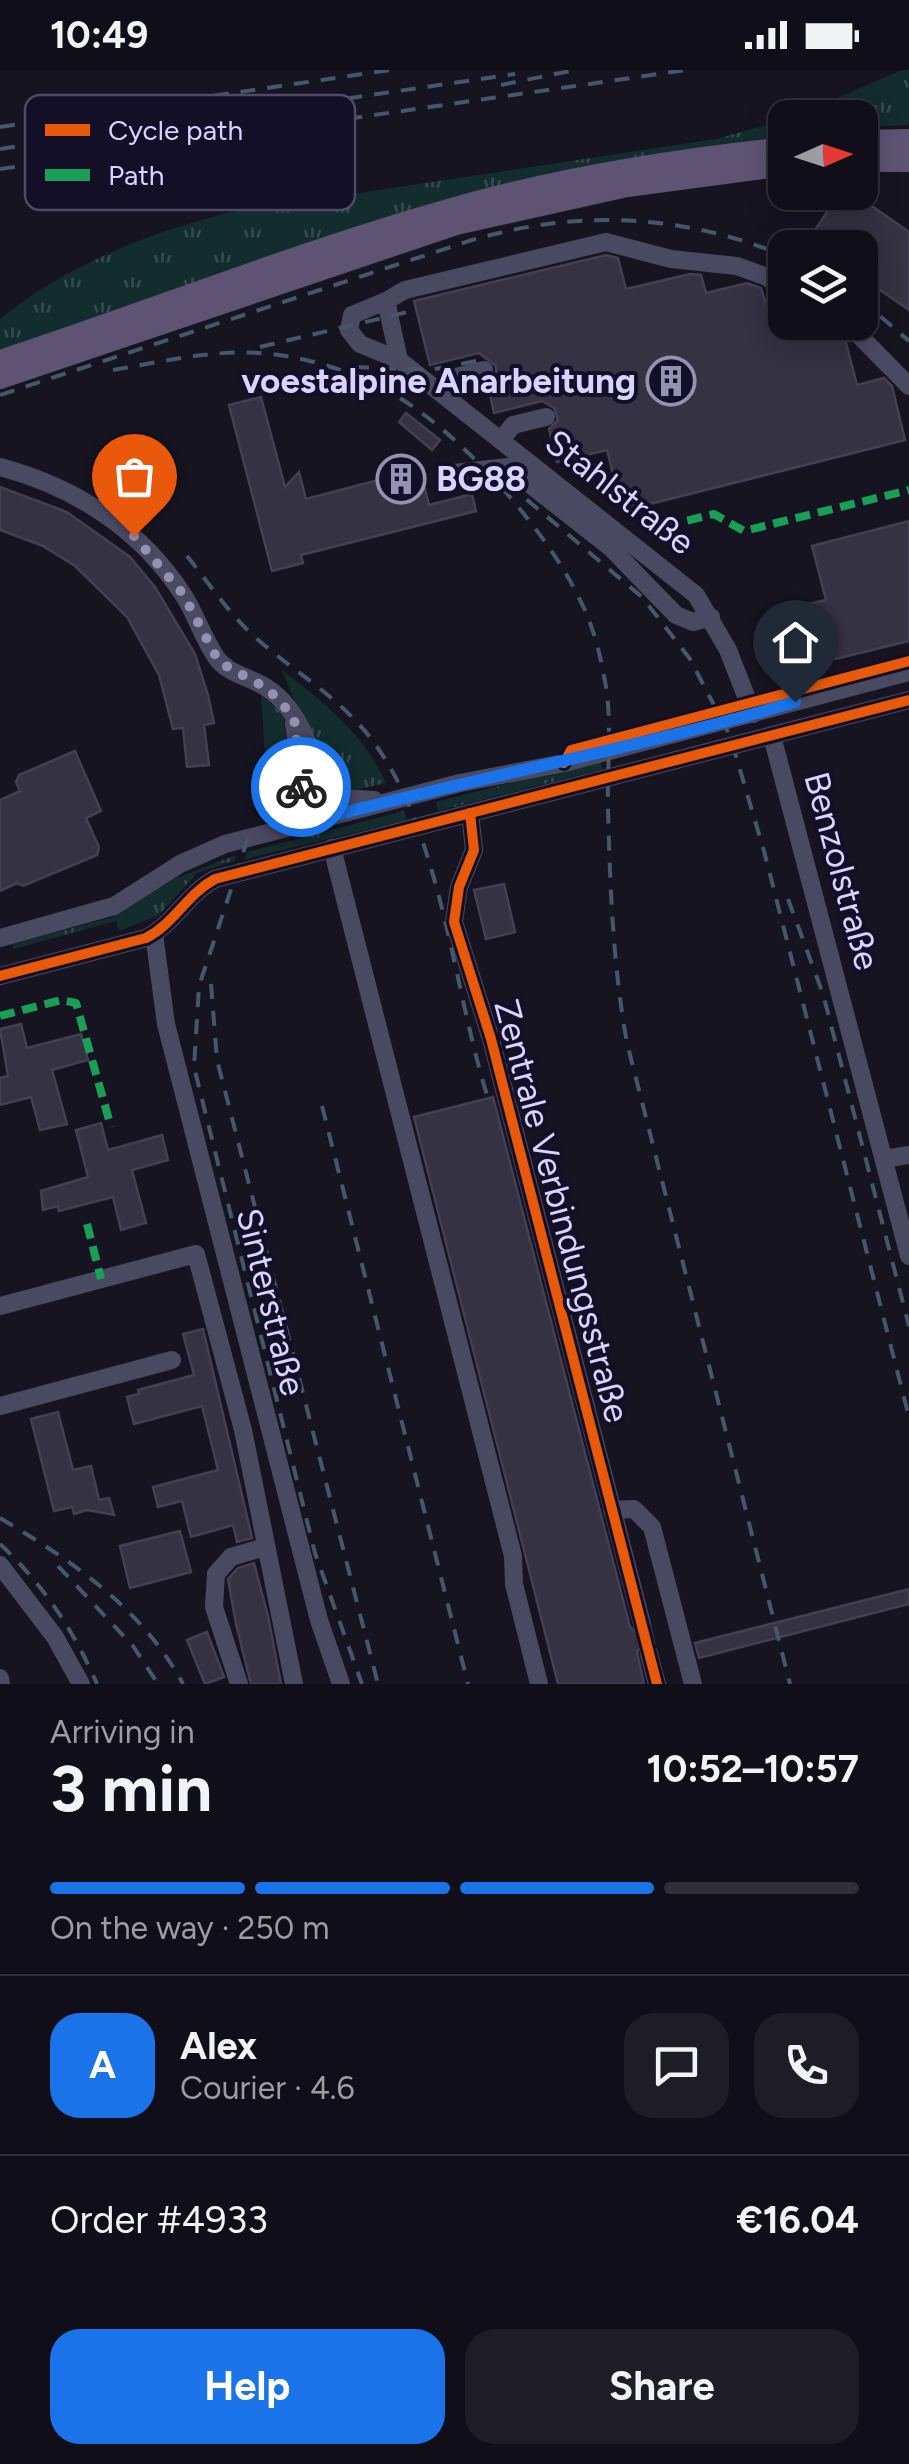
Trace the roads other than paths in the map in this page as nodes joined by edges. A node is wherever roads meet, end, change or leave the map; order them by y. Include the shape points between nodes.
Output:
1 (909, 140) edge
2 (878, 141) edge
3 (768, 150) edge
4 (909, 160) edge
5 (878, 161) edge
6 (768, 167) edge
7 (768, 278) edge
8 (386, 300) junction
9 (864, 340) edge
10 (399, 360) junction
11 (0, 361) edge
12 (484, 370) dead end
13 (0, 378) edge
14 (909, 386) edge
15 (439, 391) junction
16 (546, 417) dead end
17 (501, 440) junction
18 (0, 467) edge
19 (454, 473) dead end
20 (711, 616) junction
21 (909, 672) edge
22 (909, 700) edge
23 (753, 714) junction
24 (294, 717) junction
25 (772, 736) junction
26 (319, 780) junction
27 (299, 782) junction
28 (394, 800) junction
29 (470, 813) junction
30 (325, 818) junction
31 (263, 834) junction
32 (332, 848) junction
33 (154, 934) junction
34 (0, 938) edge
35 (0, 976) edge
36 (909, 1155) edge
37 (884, 1160) junction
38 (909, 1256) edge
39 (0, 1306) edge
40 (172, 1360) dead end
41 (0, 1406) edge
42 (612, 1510) junction
43 (266, 1547) junction
44 (0, 1565) edge
45 (664, 1574) junction
46 (631, 1582) junction
47 (642, 1624) tunnel mouth
48 (649, 1654) tunnel mouth
49 (81, 1684) edge
50 (239, 1684) edge
51 (294, 1684) edge
52 (341, 1684) edge
53 (539, 1684) edge
54 (657, 1684) edge
55 (694, 1684) edge

1 - 2 main road
3 - 11 main road via 622,170 452,209
4 - 5 main road
6 - 13 main road via 627,186 456,224
7 - 8 street via 606,242
8 - 10 street
8 - 10 street, Stahlstraße via 358,310 349,330 360,344
9 - 14 street
10 - 15 street, Stahlstraße
12 - 15 street via 448,379
15 - 17 street, Stahlstraße
16 - 17 street via 512,425
17 - 20 street, Stahlstraße via 680,582
18 - 24 street via 72,493 134,536 183,594 219,662 268,689
19 - 20 street via 508,467 611,548 676,615 693,622
20 - 23 street, Stahlstraße
21 - 23 street
22 - 25 street
23 - 28 street
24 - 26 street
24 - 27 street
25 - 29 street
25 - 37 street, Benzolstraße
26 - 28 street via 342,798
26 - 30 street
27 - 30 street via 309,811
27 - 31 street via 288,815
28 - 30 street
29 - 32 street
29 - 42 street, Zentrale Verbindungsstraße via 474,850 454,922 491,1039
30 - 31 street
31 - 34 street via 208,850 114,906
32 - 33 street via 215,879 190,894
32 - 53 street via 513,1556
33 - 35 street
33 - 52 street, Sinterstraße via 171,1043
36 - 37 street
37 - 38 street, Benzolstraße
39 - 43 street via 196,1254
40 - 41 street
42 - 45 street via 634,1508 646,1518
42 - 46 street, Zentrale Verbindungsstraße
43 - 50 street via 231,1557 216,1574 214,1607
43 - 51 street
44 - 49 street
45 - 46 street
45 - 55 street
46 - 47 street, Zentrale Verbindungsstraße
48 - 54 street

